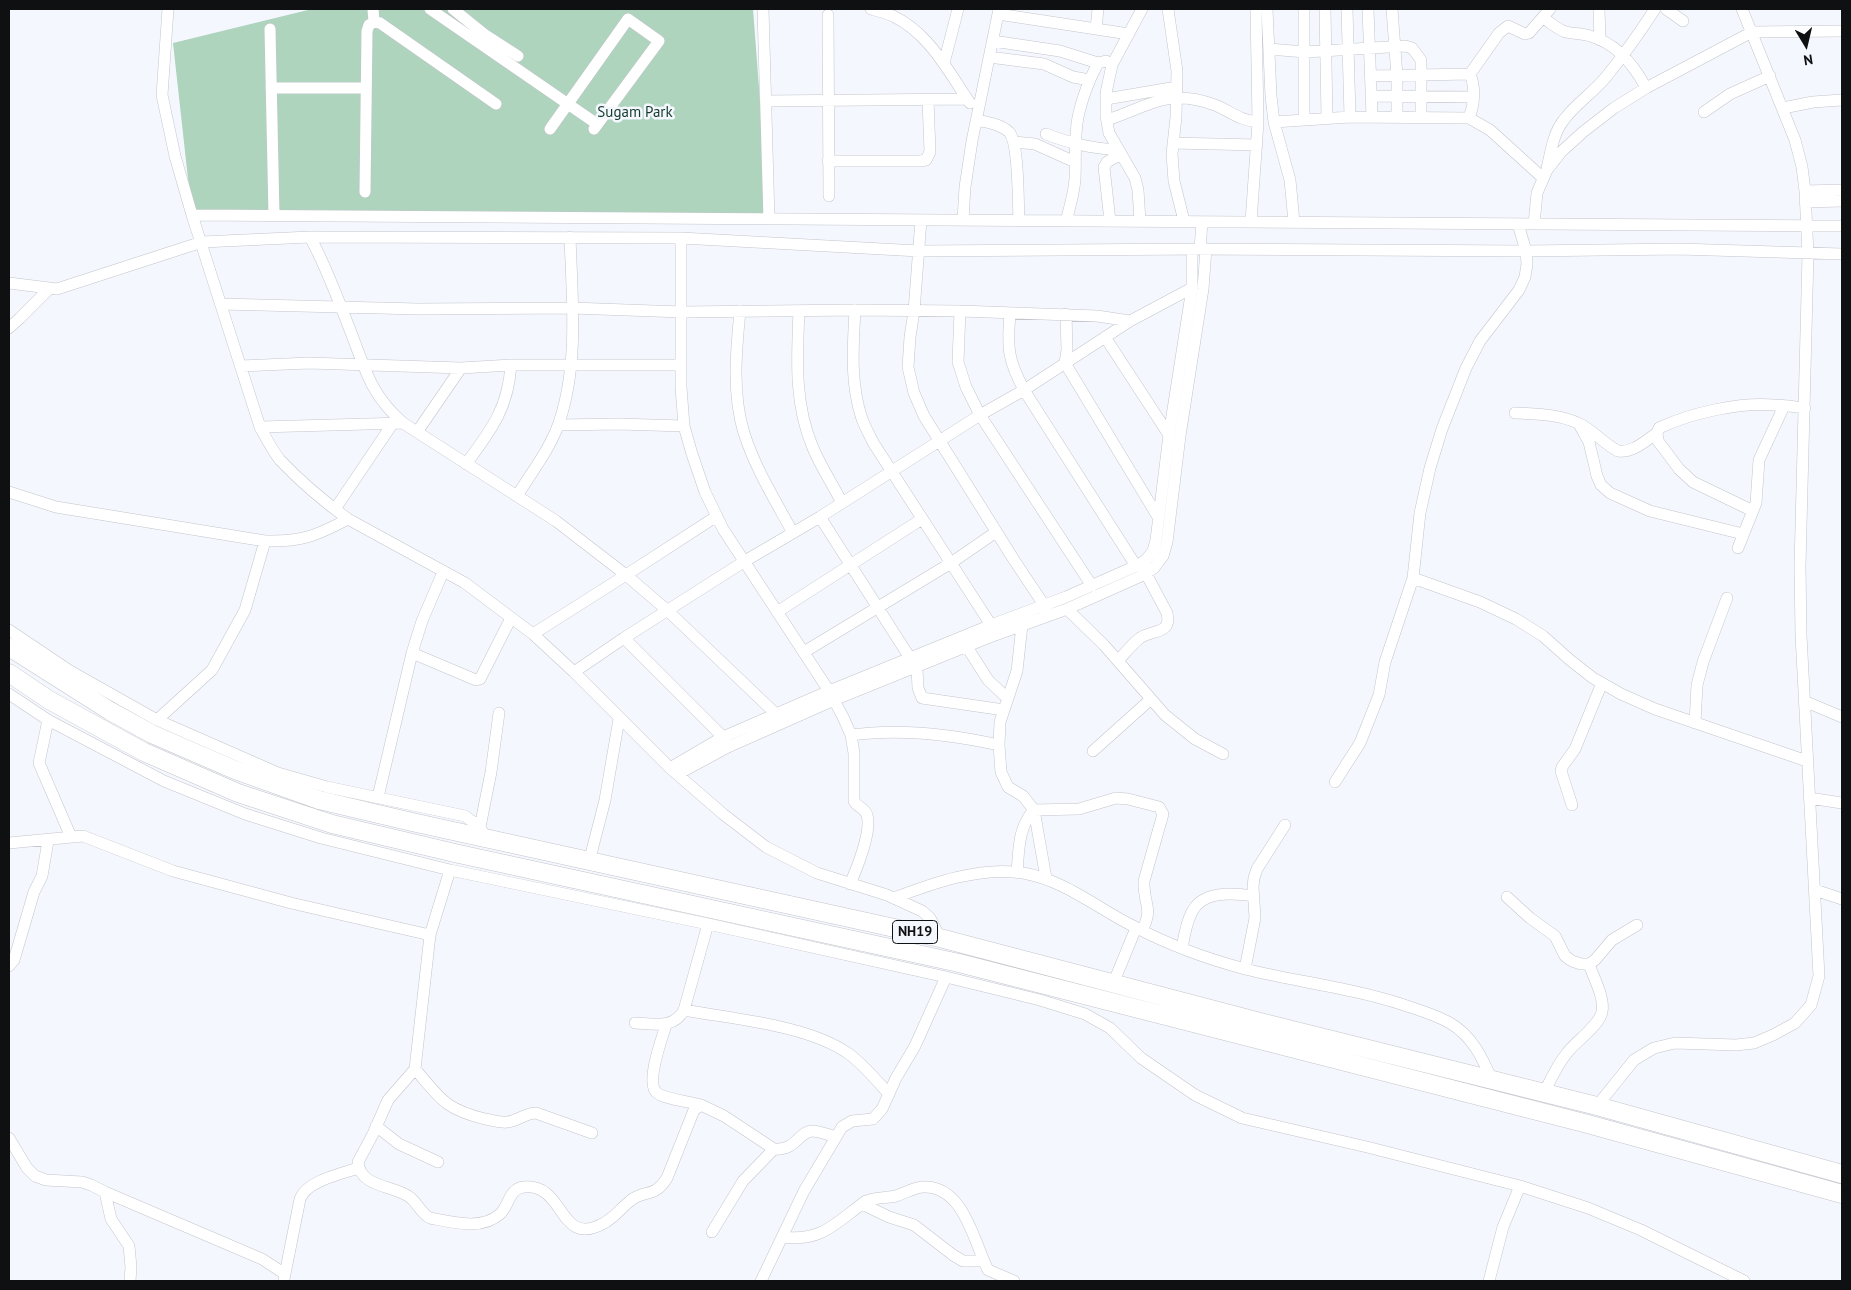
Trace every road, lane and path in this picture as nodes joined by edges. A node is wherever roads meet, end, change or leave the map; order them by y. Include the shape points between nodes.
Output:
1 (168, 9) edge
2 (373, 9) edge
3 (430, 9) edge
4 (453, 9) edge
5 (763, 9) edge
6 (870, 9) edge
7 (958, 9) edge
8 (1098, 9) edge
9 (1142, 9) edge
10 (1168, 9) edge
11 (1256, 9) edge
12 (1267, 9) edge
13 (1304, 9) edge
14 (1325, 9) edge
15 (1347, 9) edge
16 (1368, 9) edge
17 (1392, 9) edge
18 (1599, 9) edge
19 (1655, 9) edge
20 (1666, 9) edge
21 (1742, 9) edge
22 (999, 11) edge
23 (1546, 13) edge
24 (828, 15) dead end
25 (374, 22) junction
26 (1682, 22) dead end
27 (270, 29) dead end
28 (1096, 29) junction
29 (1842, 31) edge
30 (1752, 32) junction
31 (1129, 34) junction
32 (1600, 40) junction
33 (993, 41) junction
34 (1395, 46) junction
35 (1370, 48) junction
36 (1269, 49) junction
37 (1349, 49) junction
38 (1326, 51) junction
39 (1305, 52) junction
40 (518, 56) dead end
41 (1624, 56) junction
42 (989, 58) junction
43 (1098, 63) junction
44 (944, 64) junction
45 (1112, 65) junction
46 (1470, 74) junction
47 (1370, 76) junction
48 (1397, 76) junction
49 (1422, 76) junction
50 (1770, 76) junction
51 (1090, 80) junction
52 (271, 88) junction
53 (366, 88) junction
54 (1646, 88) junction
55 (1177, 92) junction
56 (1371, 96) junction
57 (1397, 96) junction
58 (1421, 96) junction
59 (1473, 97) junction
60 (967, 99) junction
61 (1106, 99) junction
62 (928, 100) junction
63 (1842, 100) edge
64 (766, 101) junction
65 (828, 101) junction
66 (496, 104) dead end
67 (568, 104) junction
68 (1783, 108) junction
69 (1704, 112) dead end
70 (1372, 116) junction
71 (1396, 116) junction
72 (1421, 116) junction
73 (977, 117) junction
74 (1350, 117) junction
75 (1327, 118) junction
76 (1469, 118) junction
77 (1107, 120) junction
78 (1304, 120) junction
79 (1258, 122) junction
80 (1274, 122) junction
81 (550, 129) dead end
82 (1046, 134) dead end
83 (1014, 142) junction
84 (1173, 143) junction
85 (1075, 144) junction
86 (1257, 145) junction
87 (1120, 152) junction
88 (828, 161) junction
89 (1075, 162) junction
90 (1545, 174) junction
91 (1842, 190) edge
92 (365, 192) dead end
93 (829, 196) dead end
94 (1805, 196) junction
95 (1842, 201) edge
96 (192, 215) junction
97 (274, 215) junction
98 (769, 219) junction
99 (921, 220) junction
100 (963, 220) junction
101 (1019, 220) junction
102 (1066, 221) junction
103 (1110, 221) junction
104 (1140, 221) junction
105 (1184, 222) junction
106 (1202, 222) junction
107 (1251, 222) junction
108 (1294, 222) junction
109 (1518, 224) junction
110 (1534, 224) junction
111 (1806, 225) junction
112 (1842, 226) edge
113 (310, 237) junction
114 (570, 237) junction
115 (682, 238) junction
116 (202, 242) junction
117 (1199, 249) junction
118 (919, 251) junction
119 (1526, 251) junction
120 (1808, 254) junction
121 (1842, 254) edge
122 (9, 283) edge
123 (1192, 288) junction
124 (48, 289) junction
125 (221, 304) junction
126 (340, 306) junction
127 (572, 308) junction
128 (855, 310) junction
129 (740, 311) junction
130 (799, 311) junction
131 (914, 311) junction
132 (960, 311) junction
133 (682, 312) junction
134 (1010, 314) junction
135 (1066, 314) junction
136 (1130, 321) junction
137 (9, 328) edge
138 (1105, 337) junction
139 (1065, 363) junction
140 (681, 365) junction
141 (241, 366) junction
142 (362, 366) junction
143 (511, 366) junction
144 (571, 366) junction
145 (461, 368) junction
146 (1024, 390) junction
147 (1784, 406) junction
148 (1805, 408) junction
149 (1515, 413) dead end
150 (980, 415) junction
151 (398, 423) junction
152 (558, 424) junction
153 (1580, 424) junction
154 (260, 426) junction
155 (684, 426) junction
156 (417, 432) junction
157 (1657, 433) junction
158 (1169, 435) junction
159 (940, 442) junction
160 (466, 464) junction
161 (892, 472) junction
162 (9, 492) edge
163 (517, 496) junction
164 (842, 502) junction
165 (334, 509) junction
166 (1753, 511) junction
167 (717, 516) junction
168 (1158, 517) junction
169 (820, 518) junction
170 (348, 519) junction
171 (922, 519) junction
172 (996, 532) junction
173 (793, 533) junction
174 (1744, 534) junction
175 (265, 541) junction
176 (1738, 548) dead end
177 (745, 561) junction
178 (951, 563) junction
179 (850, 566) junction
180 (1141, 568) junction
181 (443, 572) junction
182 (626, 575) junction
183 (1413, 578) junction
184 (1092, 586) junction
185 (1726, 598) dead end
186 (878, 608) junction
187 (1067, 609) junction
188 (1046, 610) junction
189 (668, 611) junction
190 (777, 612) junction
191 (510, 618) junction
192 (991, 625) junction
193 (1022, 625) junction
194 (9, 630) edge
195 (533, 634) junction
196 (624, 638) junction
197 (9, 647) edge
198 (967, 647) junction
199 (804, 652) junction
200 (412, 653) junction
201 (1118, 661) junction
202 (914, 663) junction
203 (574, 672) junction
204 (9, 673) edge
205 (1602, 683) junction
206 (9, 694) edge
207 (832, 696) junction
208 (1151, 699) junction
209 (1804, 701) junction
210 (1005, 704) junction
211 (499, 714) dead end
212 (776, 714) junction
213 (1842, 717) edge
214 (619, 719) junction
215 (48, 720) junction
216 (158, 720) junction
217 (1695, 722) junction
218 (851, 735) junction
219 (725, 742) junction
220 (999, 745) junction
221 (1093, 751) dead end
222 (1223, 754) dead end
223 (1807, 761) junction
224 (674, 771) junction
225 (1335, 782) dead end
226 (378, 798) junction
227 (1809, 798) junction
228 (1842, 803) edge
229 (1572, 805) dead end
230 (1034, 810) junction
231 (1285, 825) dead end
232 (483, 833) junction
233 (71, 837) junction
234 (48, 841) junction
235 (9, 843) edge
236 (589, 862) junction
237 (450, 870) junction
238 (1017, 872) junction
239 (1046, 878) junction
240 (850, 884) junction
241 (1815, 890) junction
242 (1253, 896) junction
243 (1507, 897) dead end
244 (894, 898) junction
245 (1842, 899) edge
246 (708, 924) junction
247 (1637, 925) dead end
248 (1139, 929) junction
249 (430, 935) junction
250 (940, 938) junction
251 (1182, 948) junction
252 (1589, 964) junction
253 (9, 966) edge
254 (1245, 969) junction
255 (946, 977) junction
256 (1114, 984) junction
257 (684, 1010) junction
258 (636, 1023) dead end
259 (666, 1024) junction
260 (415, 1069) junction
261 (1492, 1080) junction
262 (1544, 1093) junction
263 (889, 1094) junction
264 (701, 1105) junction
265 (1597, 1106) junction
266 (376, 1126) junction
267 (592, 1133) dead end
268 (836, 1137) junction
269 (9, 1138) edge
270 (774, 1149) junction
271 (438, 1162) dead end
272 (358, 1168) junction
273 (1842, 1174) edge
274 (1520, 1186) junction
275 (105, 1192) junction
276 (1842, 1194) edge
277 (862, 1204) junction
278 (712, 1232) dead end
279 (782, 1237) junction
280 (984, 1261) junction
281 (284, 1278) edge
282 (130, 1281) edge
283 (761, 1281) edge
284 (1014, 1281) edge
285 (1489, 1281) edge
286 (1744, 1281) edge

1 - 96 street via 162,95
2 - 25 street
3 - 67 street
4 - 40 street
5 - 64 street
6 - 44 street via 892,15 913,28
7 - 44 street
8 - 28 street
9 - 31 street
10 - 55 street
11 - 79 street
12 - 36 street
13 - 39 street
14 - 38 street
15 - 37 street
16 - 35 street
17 - 34 street
18 - 32 street
19 - 41 street
20 - 26 street
21 - 30 street
22 - 28 street
22 - 33 street
23 - 32 street via 1565,32
23 - 46 street via 1524,34 1504,27
24 - 65 street
25 - 53 street via 367,32
25 - 66 street via 380,23
27 - 52 street
28 - 31 street
29 - 30 street
30 - 50 street
30 - 54 street
31 - 45 street
32 - 41 street
33 - 42 street
33 - 43 street via 1060,51
34 - 35 street
34 - 48 street
34 - 49 street via 1412,48 1421,60
35 - 37 street
35 - 47 street
36 - 39 street
36 - 80 street
37 - 38 street
37 - 74 street
38 - 39 street
38 - 75 street
39 - 78 street
41 - 54 street
41 - 90 street via 1562,122 1553,141
42 - 51 street via 1044,64 1073,77
42 - 73 street
43 - 45 street via 1106,61
43 - 51 street
44 - 60 street
45 - 61 street
46 - 49 street
46 - 59 street
47 - 48 street
47 - 56 street
48 - 49 street
48 - 57 street
49 - 58 street
50 - 68 street
50 - 69 street via 1730,94
51 - 85 street via 1078,117
52 - 53 street
52 - 97 street
53 - 92 street
54 - 90 street via 1583,132 1561,152
55 - 61 street
55 - 77 street
55 - 79 street via 1216,105 1238,118
55 - 84 street
56 - 57 street
56 - 70 street
57 - 58 street
57 - 71 street
58 - 59 street
58 - 72 street
59 - 76 street
60 - 62 street
60 - 73 street
61 - 77 street
62 - 65 street
62 - 88 street via 930,152 926,160
63 - 68 street
64 - 65 street
64 - 98 street
65 - 88 street
67 - 67 street via 628,18 659,41 595,127
67 - 81 street
68 - 94 street via 1802,167
70 - 71 street
70 - 74 street
71 - 72 street
72 - 76 street
73 - 83 street via 1008,131
73 - 100 street
74 - 75 street
75 - 78 street
76 - 90 street via 1490,130
77 - 87 street via 1109,133
78 - 80 street
79 - 86 street
80 - 108 street via 1290,180
82 - 85 street
83 - 89 street via 1035,144
83 - 101 street
84 - 86 street
84 - 105 street via 1174,181
85 - 87 street
85 - 89 street
86 - 107 street
87 - 103 street via 1104,166
87 - 104 street via 1138,190
88 - 93 street
89 - 102 street
90 - 110 street via 1535,205
91 - 94 street
94 - 95 street
94 - 111 street
96 - 97 street
96 - 116 street
97 - 98 street
98 - 99 street
99 - 100 street
99 - 118 street
100 - 101 street
101 - 102 street
102 - 103 street
103 - 104 street
104 - 105 street
105 - 106 street
106 - 107 street
106 - 117 street
107 - 108 street
108 - 109 street
109 - 110 street
109 - 119 street
110 - 111 street
111 - 112 street
111 - 120 street
113 - 114 street
113 - 116 street
113 - 126 street
114 - 115 street
114 - 127 street
115 - 118 street
115 - 133 street
116 - 124 street via 67,286
116 - 125 street
117 - 118 street
117 - 119 street
117 - 123 street
117 - 180 street via 1203,290 1167,542 1164,556 1154,568
118 - 131 street
119 - 120 street via 1679,250
119 - 183 street via 1527,264 1522,284 1480,341 1442,429 1420,513
120 - 121 street
120 - 148 street
122 - 124 street
123 - 136 street
123 - 158 street
124 - 137 street
125 - 126 street
125 - 141 street
126 - 127 street
126 - 142 street
127 - 133 street
127 - 144 street
128 - 130 street
128 - 131 street
128 - 161 street via 854,385 862,419
129 - 130 street
129 - 133 street
129 - 173 street via 736,391 744,432 760,472
130 - 164 street via 797,386 802,418 813,449
131 - 132 street
131 - 159 street via 908,368 920,408
132 - 134 street
132 - 150 street via 958,362
133 - 140 street
134 - 135 street
134 - 146 street via 1009,356
135 - 136 street
135 - 139 street
136 - 138 street
138 - 139 street
138 - 158 street
139 - 146 street
139 - 168 street
140 - 144 street
140 - 155 street
141 - 142 street via 309,363
141 - 154 street
142 - 145 street
142 - 151 street via 374,391
143 - 144 street
143 - 145 street
143 - 160 street via 501,411
144 - 152 street
145 - 156 street
146 - 150 street
146 - 180 street
147 - 148 street
147 - 157 street via 1748,405 1717,411 1667,424
147 - 166 street via 1759,460 1758,490
148 - 209 street via 1800,566
149 - 153 street via 1564,418
150 - 159 street
150 - 184 street
151 - 154 street
151 - 156 street
151 - 165 street
152 - 155 street
152 - 163 street
153 - 157 street via 1610,447 1624,452
153 - 174 street via 1596,476 1610,493 1650,511
154 - 165 street via 280,460
155 - 167 street via 705,492
156 - 160 street
157 - 166 street via 1665,452 1693,482
158 - 168 street
159 - 161 street
159 - 172 street
160 - 163 street
161 - 164 street
161 - 171 street
162 - 175 street via 56,507
163 - 182 street via 556,521
164 - 169 street
165 - 170 street
166 - 174 street
167 - 177 street
167 - 182 street
168 - 180 street via 1153,551
169 - 173 street
169 - 179 street
170 - 175 street via 309,538 289,542
170 - 181 street
171 - 178 street
171 - 179 street
172 - 178 street
172 - 188 street
173 - 177 street
174 - 176 street
175 - 216 street via 245,610 212,670
177 - 189 street
177 - 190 street
178 - 186 street
178 - 192 street
179 - 186 street
179 - 190 street
180 - 184 street
180 - 187 street
180 - 201 street via 1167,613 1167,626 1138,639
181 - 191 street via 465,584
181 - 200 street
182 - 189 street
182 - 195 street
183 - 205 street via 1516,618
183 - 225 street via 1385,662 1372,714 1360,743
184 - 188 street
185 - 217 street via 1699,678
186 - 199 street
186 - 202 street
187 - 188 street
187 - 201 street
188 - 192 street
188 - 193 street
189 - 196 street
189 - 212 street
190 - 199 street
191 - 195 street
191 - 200 street via 480,679
192 - 202 street
193 - 198 street
193 - 210 street via 1016,671
194 - 216 street via 70,671
195 - 203 street
196 - 203 street
196 - 219 street
197 - 232 highway, NH19 via 152,734 235,770 319,800
198 - 202 street
198 - 210 street
199 - 207 street
200 - 226 street
201 - 208 street
202 - 207 street
202 - 210 street via 922,698
203 - 214 street
204 - 276 highway, NH19 via 72,713 144,752 238,793 332,824 959,963 1517,1106
205 - 217 street via 1655,709
205 - 229 street via 1575,749 1561,771
206 - 215 street
207 - 212 street
207 - 218 street
207 - 219 street
208 - 221 street
208 - 222 street via 1179,728
209 - 213 street
209 - 223 street
210 - 220 street
211 - 232 street
212 - 219 street
214 - 224 street
214 - 236 street via 605,800
215 - 233 street via 40,763
215 - 237 street via 164,781 245,814 321,838
216 - 226 street via 278,773
217 - 223 street
218 - 220 street via 926,733
218 - 240 street via 854,801 866,813 868,822 862,853
219 - 224 street
220 - 230 street via 1003,780
223 - 227 street
224 - 240 street via 766,847 817,873
226 - 232 street via 455,813 464,816
227 - 228 street
227 - 241 street
230 - 238 street via 1026,818 1020,837
230 - 239 street
230 - 248 street via 1079,809 1116,798 1160,807 1162,819 1144,880 1149,914
231 - 242 street via 1257,869
232 - 236 highway, NH19
233 - 234 street
233 - 249 street via 83,836 155,865 291,904
234 - 235 street
234 - 253 street via 42,876 34,892 14,960
236 - 250 highway, NH19
237 - 246 street
237 - 249 street
238 - 239 street
238 - 244 street via 997,871 965,876 932,883
239 - 248 street
240 - 244 street
241 - 245 street
241 - 265 street via 1819,976 1811,1005 1794,1023 1754,1043 1675,1043 1654,1048 1634,1060
242 - 251 street via 1220,895 1196,904 1190,914
242 - 254 street via 1255,918
243 - 252 street via 1555,936 1565,956 1572,961
244 - 250 street via 930,918
246 - 255 street
246 - 257 street
247 - 252 street via 1612,940
248 - 251 street
248 - 256 street
249 - 260 street
250 - 256 highway, NH19
251 - 254 street
252 - 262 street via 1602,1001 1600,1019 1568,1052
254 - 261 street via 1379,997 1450,1023 1480,1053
255 - 263 street
255 - 274 street via 1085,1014 1110,1028 1141,1058 1195,1095 1242,1118
256 - 261 highway, NH19
257 - 259 street via 674,1022
257 - 263 street via 772,1026 826,1041 848,1053
258 - 259 street
259 - 264 street via 654,1068 653,1086 663,1096
260 - 266 street via 393,1092
260 - 267 street via 443,1101 457,1111 500,1122 536,1113
261 - 262 highway, NH19
262 - 265 highway, NH19
263 - 268 street via 873,1119 846,1123
264 - 270 street
264 - 272 street via 694,1110 662,1186 655,1192 631,1199 613,1217 592,1228 576,1228 549,1194 535,1188 518,1188 501,1214 479,1223 430,1218 407,1195 371,1182
265 - 273 highway, NH19
266 - 271 street via 398,1144
266 - 272 street
268 - 270 street via 809,1131 795,1144
268 - 279 street
269 - 275 street via 35,1176 46,1180 82,1182
270 - 278 street via 743,1181
272 - 281 street via 304,1190
274 - 285 street via 1503,1227
274 - 286 street via 1588,1208 1641,1230
275 - 281 street via 262,1259
275 - 282 street via 111,1219 129,1246
277 - 279 street via 823,1233 807,1238
277 - 280 street via 914,1225 962,1261
277 - 280 street via 874,1198 895,1196 922,1187 934,1188 955,1202 964,1213
279 - 283 street
280 - 284 street via 988,1270

